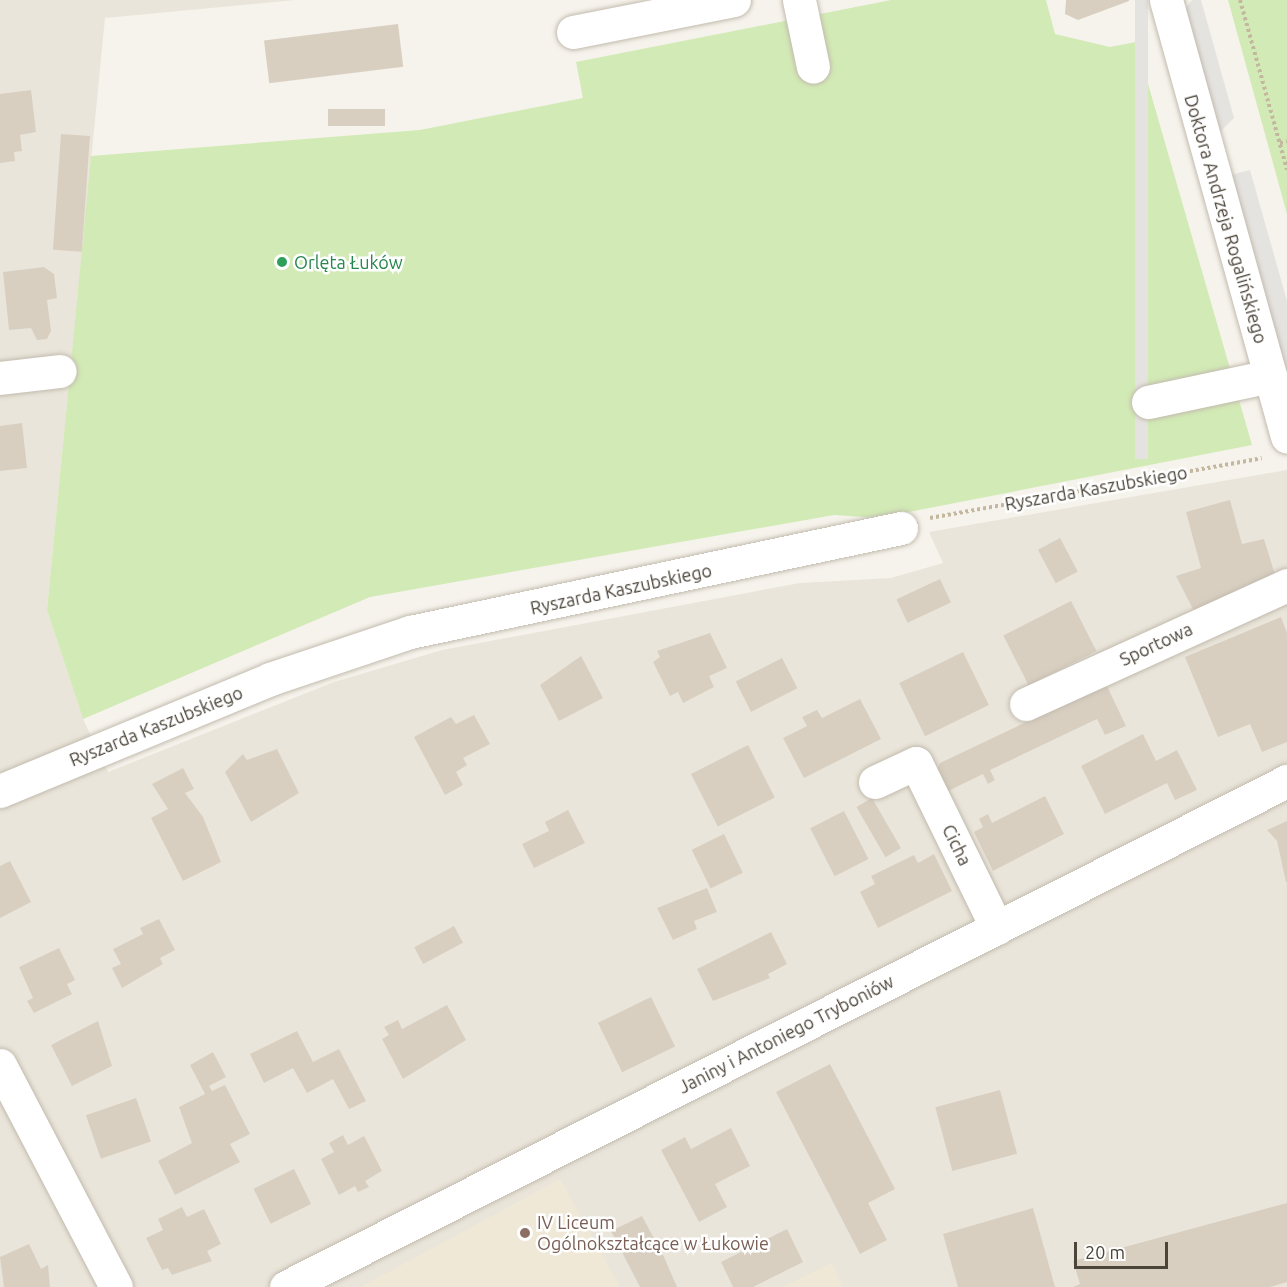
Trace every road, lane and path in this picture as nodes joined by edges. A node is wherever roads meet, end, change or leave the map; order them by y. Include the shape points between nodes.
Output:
1 (734, 0) edge
2 (799, 0) edge
3 (1166, 0) edge
4 (1240, 0) edge
5 (573, 32) dead end
6 (813, 67) dead end
7 (1287, 141) edge
8 (1280, 142) junction
9 (1287, 170) edge
10 (60, 371) dead end
11 (1270, 376) junction
12 (0, 378) edge
13 (1148, 402) dead end
14 (1287, 437) edge
15 (1263, 458) dead end
16 (901, 528) joint
17 (1287, 585) edge
18 (1026, 704) dead end
19 (1287, 781) edge
20 (875, 782) dead end
21 (0, 791) edge
22 (997, 928) junction
23 (0, 1065) edge
24 (116, 1287) edge
25 (286, 1287) edge

1 - 5 street
2 - 6 street
3 - 11 street, Doktora Andrzeja Rogalińskiego
4 - 8 path
7 - 8 path
8 - 9 path
10 - 12 street
11 - 13 street
11 - 14 street, Doktora Andrzeja Rogalińskiego
15 - 16 path, Ryszarda Kaszubskiego via 941,515
16 - 21 street, Ryszarda Kaszubskiego via 410,632 270,679
17 - 18 street, Sportowa
19 - 22 street, Janiny i Antoniego Tryboniów
20 - 22 street, Cicha via 916,763
22 - 25 street, Janiny i Antoniego Tryboniów
23 - 24 street

